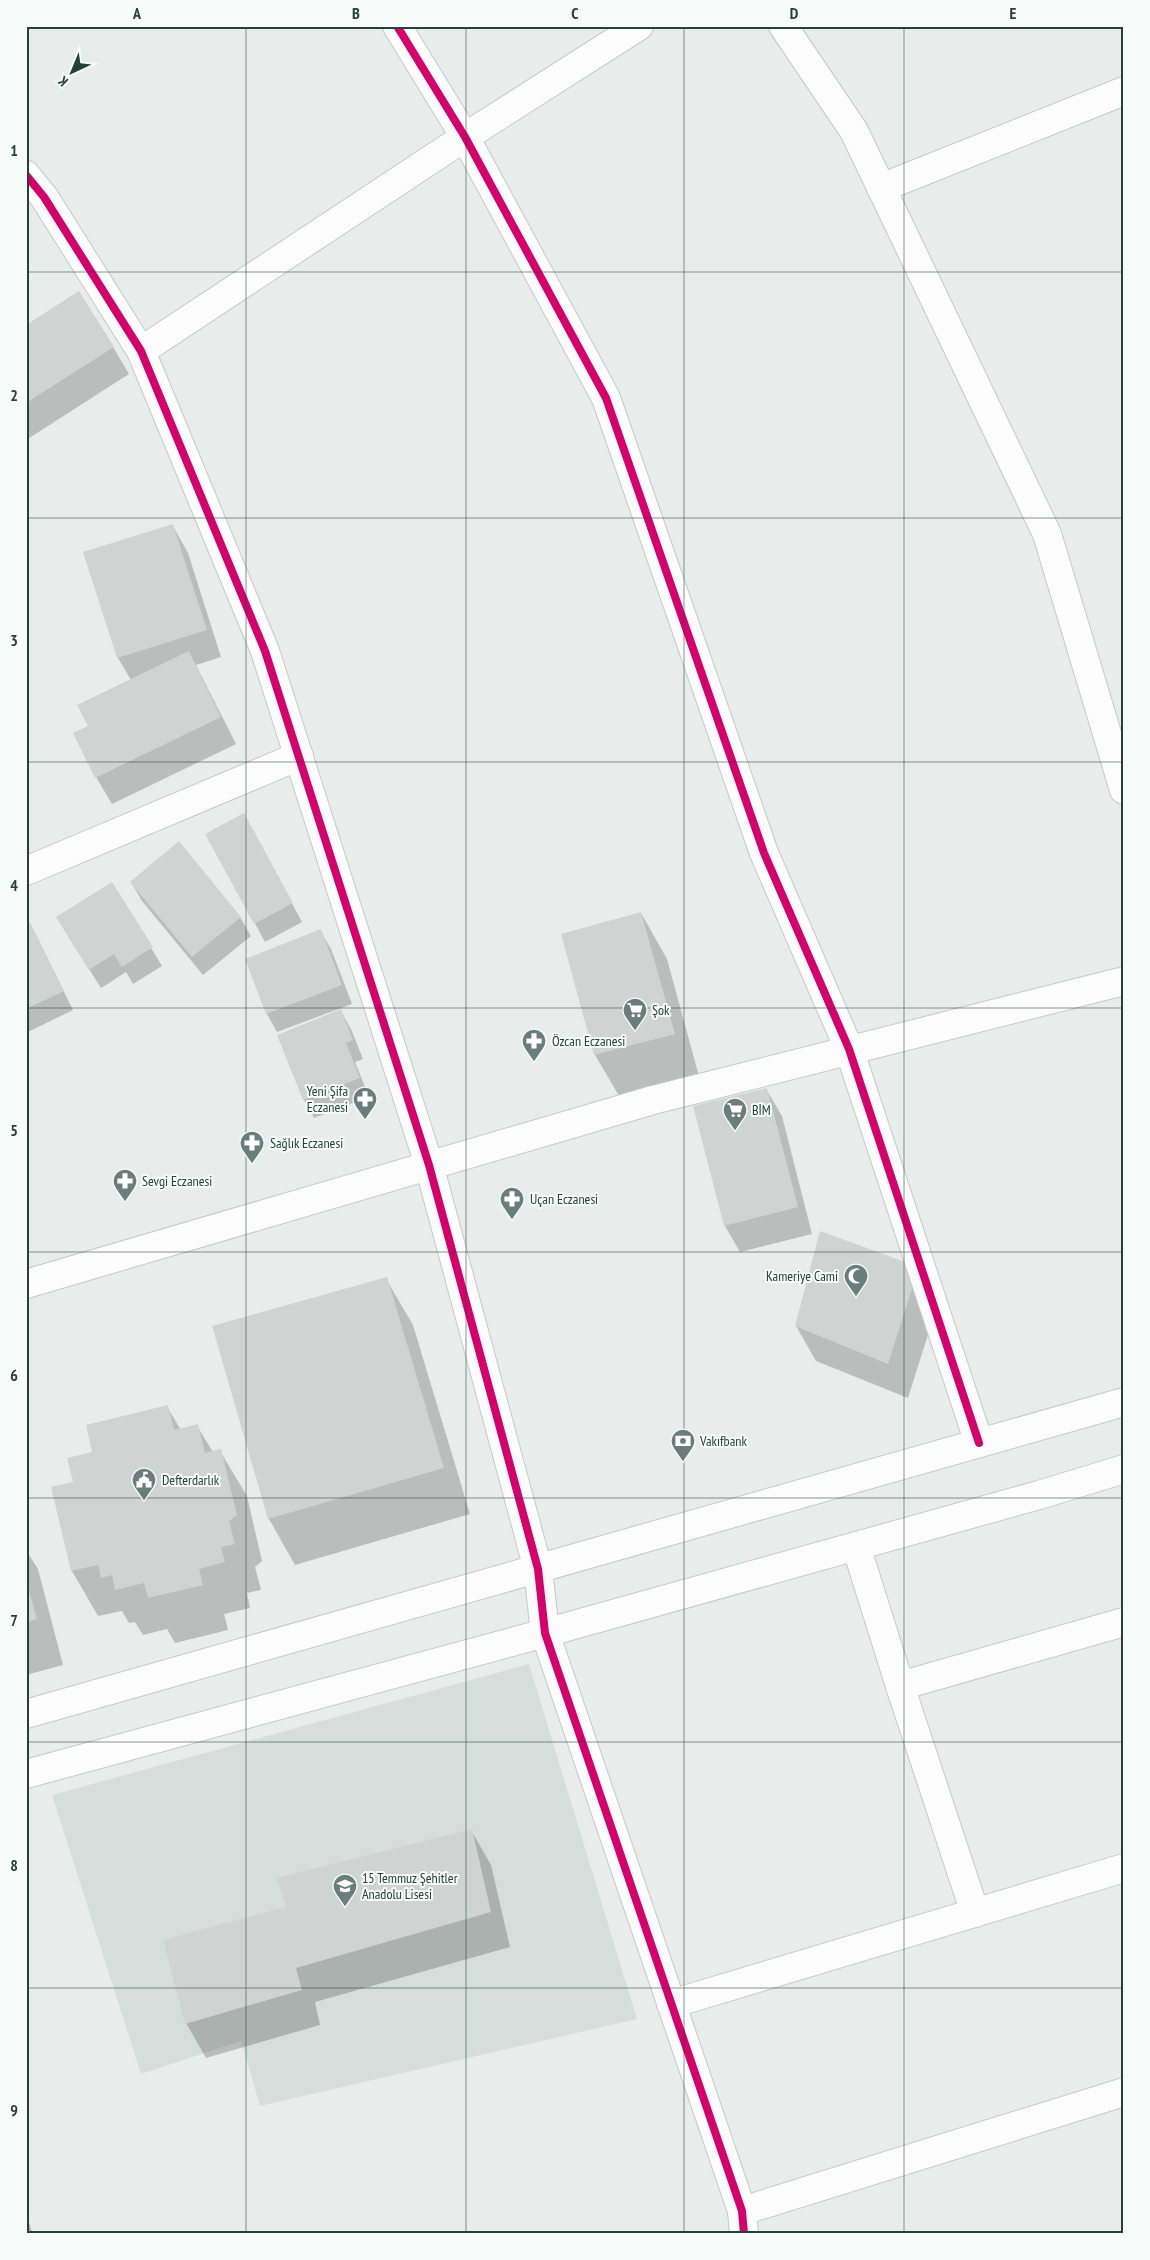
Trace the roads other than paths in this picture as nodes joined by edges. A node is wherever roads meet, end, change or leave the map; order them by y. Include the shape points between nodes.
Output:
1 (397, 26) edge
2 (639, 26) edge
3 (783, 26) edge
4 (1124, 91) edge
5 (465, 137) junction
6 (26, 175) edge
7 (881, 188) junction
8 (141, 351) junction
9 (299, 756) junction
10 (1124, 790) edge
11 (26, 871) edge
12 (1124, 981) edge
13 (849, 1049) junction
14 (429, 1165) junction
15 (26, 1284) edge
16 (1124, 1402) edge
17 (979, 1443) junction
18 (1124, 1469) edge
19 (856, 1546) junction
20 (538, 1569) junction
21 (1124, 1622) edge
22 (545, 1633) junction
23 (900, 1686) junction
24 (26, 1714) edge
25 (26, 1774) edge
26 (1124, 1868) edge
27 (975, 1913) junction
28 (672, 2004) junction
29 (1124, 2092) edge
30 (743, 2222) edge

1 - 5 street
2 - 5 street
3 - 7 street via 854,131
4 - 7 street
5 - 8 street
5 - 13 street via 606,398 764,853
6 - 8 street via 44,197
7 - 10 street via 1047,534
8 - 9 street via 265,651
9 - 11 street
9 - 14 street
12 - 13 street
13 - 14 street via 653,1100
13 - 17 street
14 - 15 street
14 - 20 street
16 - 17 street
17 - 20 street
18 - 19 street
19 - 22 street
19 - 23 street
20 - 22 street
20 - 24 street
21 - 23 street
22 - 25 street
22 - 28 street
23 - 27 street
26 - 27 street
27 - 28 street
28 - 30 street
29 - 30 street

